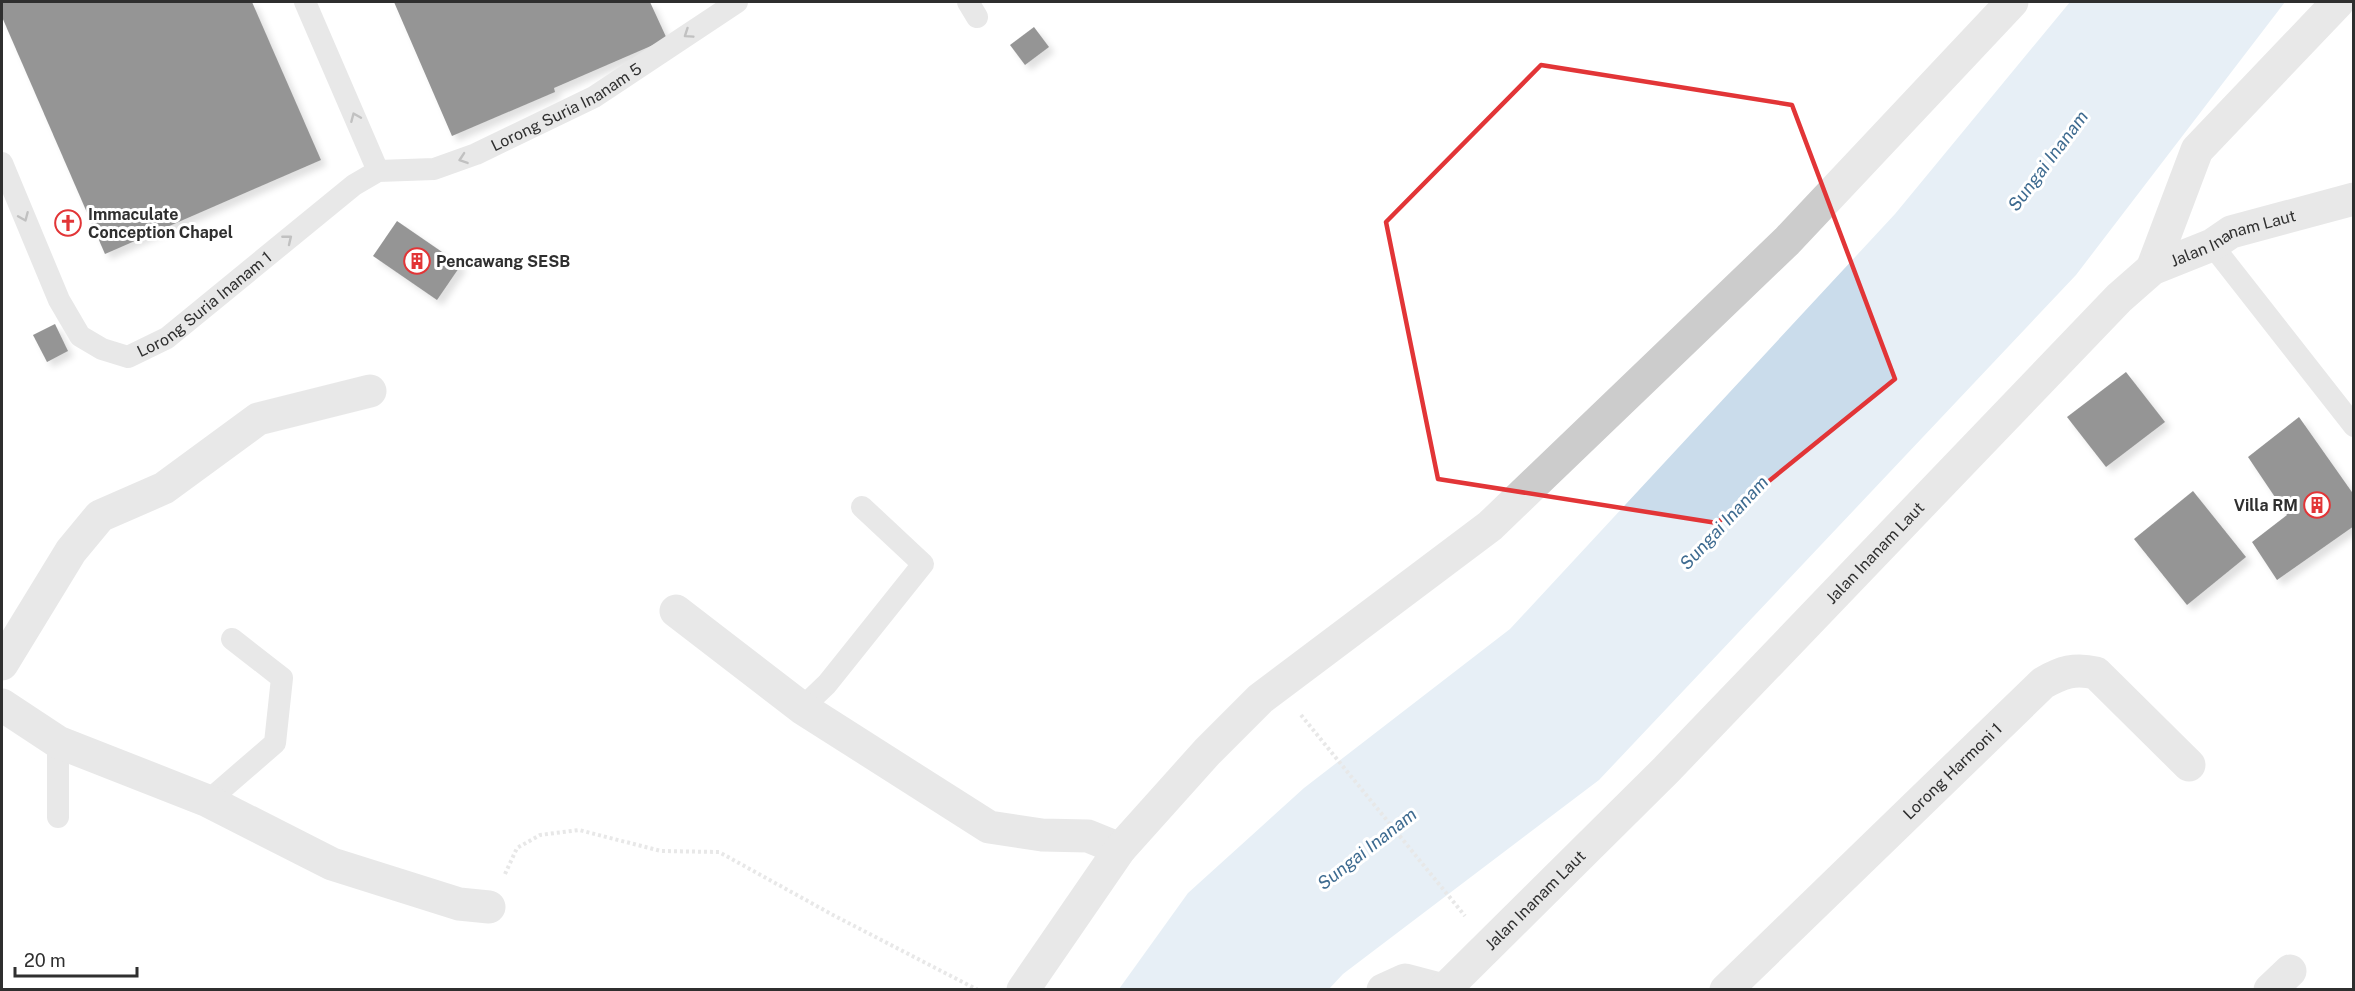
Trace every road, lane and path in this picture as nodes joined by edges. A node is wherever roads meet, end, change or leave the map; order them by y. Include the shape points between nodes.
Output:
1 (305, 2) edge
2 (2012, 2) edge
3 (2338, 2) edge
4 (725, 5) edge
5 (2, 163) edge
6 (378, 171) junction
7 (2354, 199) edge
8 (2212, 245) junction
9 (2152, 268) junction
10 (370, 391) dead end
11 (2354, 426) edge
12 (862, 507) dead end
13 (676, 611) dead end
14 (232, 639) dead end
15 (2, 664) edge
16 (2, 705) edge
17 (802, 708) junction
18 (58, 742) junction
19 (1329, 751) dead end
20 (2189, 765) dead end
21 (208, 801) junction
22 (58, 817) dead end
23 (1120, 849) junction
24 (474, 905) joint
25 (1471, 924) dead end
26 (978, 990) edge
27 (1023, 990) edge
28 (1383, 990) edge
29 (1444, 990) edge
30 (1726, 990) edge

6 -> 1 lane
2 - 23 street via 1787,241 1490,526 1268,691
3 - 9 street via 2197,150
4 -> 6 lane, Lorong Suria Inanam 5 via 594,97 476,154 434,169
5 -> 6 lane, Lorong Suria Inanam 1 via 59,300 80,336 102,349 128,357 167,338 354,185
7 - 8 street, Jalan Inanam Laut via 2231,232
8 - 9 street, Jalan Inanam Laut
8 - 11 lane
9 - 29 street, Jalan Inanam Laut via 1666,770
10 - 15 street via 258,419 164,488 100,516 71,551
12 - 17 lane via 922,564 827,684
13 - 17 street
14 - 21 lane via 282,678 275,743
16 - 18 street
17 - 23 street via 989,828 1088,836
18 - 21 street
18 - 22 lane
19 - 25 path
20 - 30 street, Lorong Harmoni 1 via 2096,673 2078,669 2060,673 2043,683
21 - 24 street via 332,864
23 - 27 street
24 - 26 path via 517,848 540,835 579,830 661,851 719,852
28 - 29 street via 1405,980

